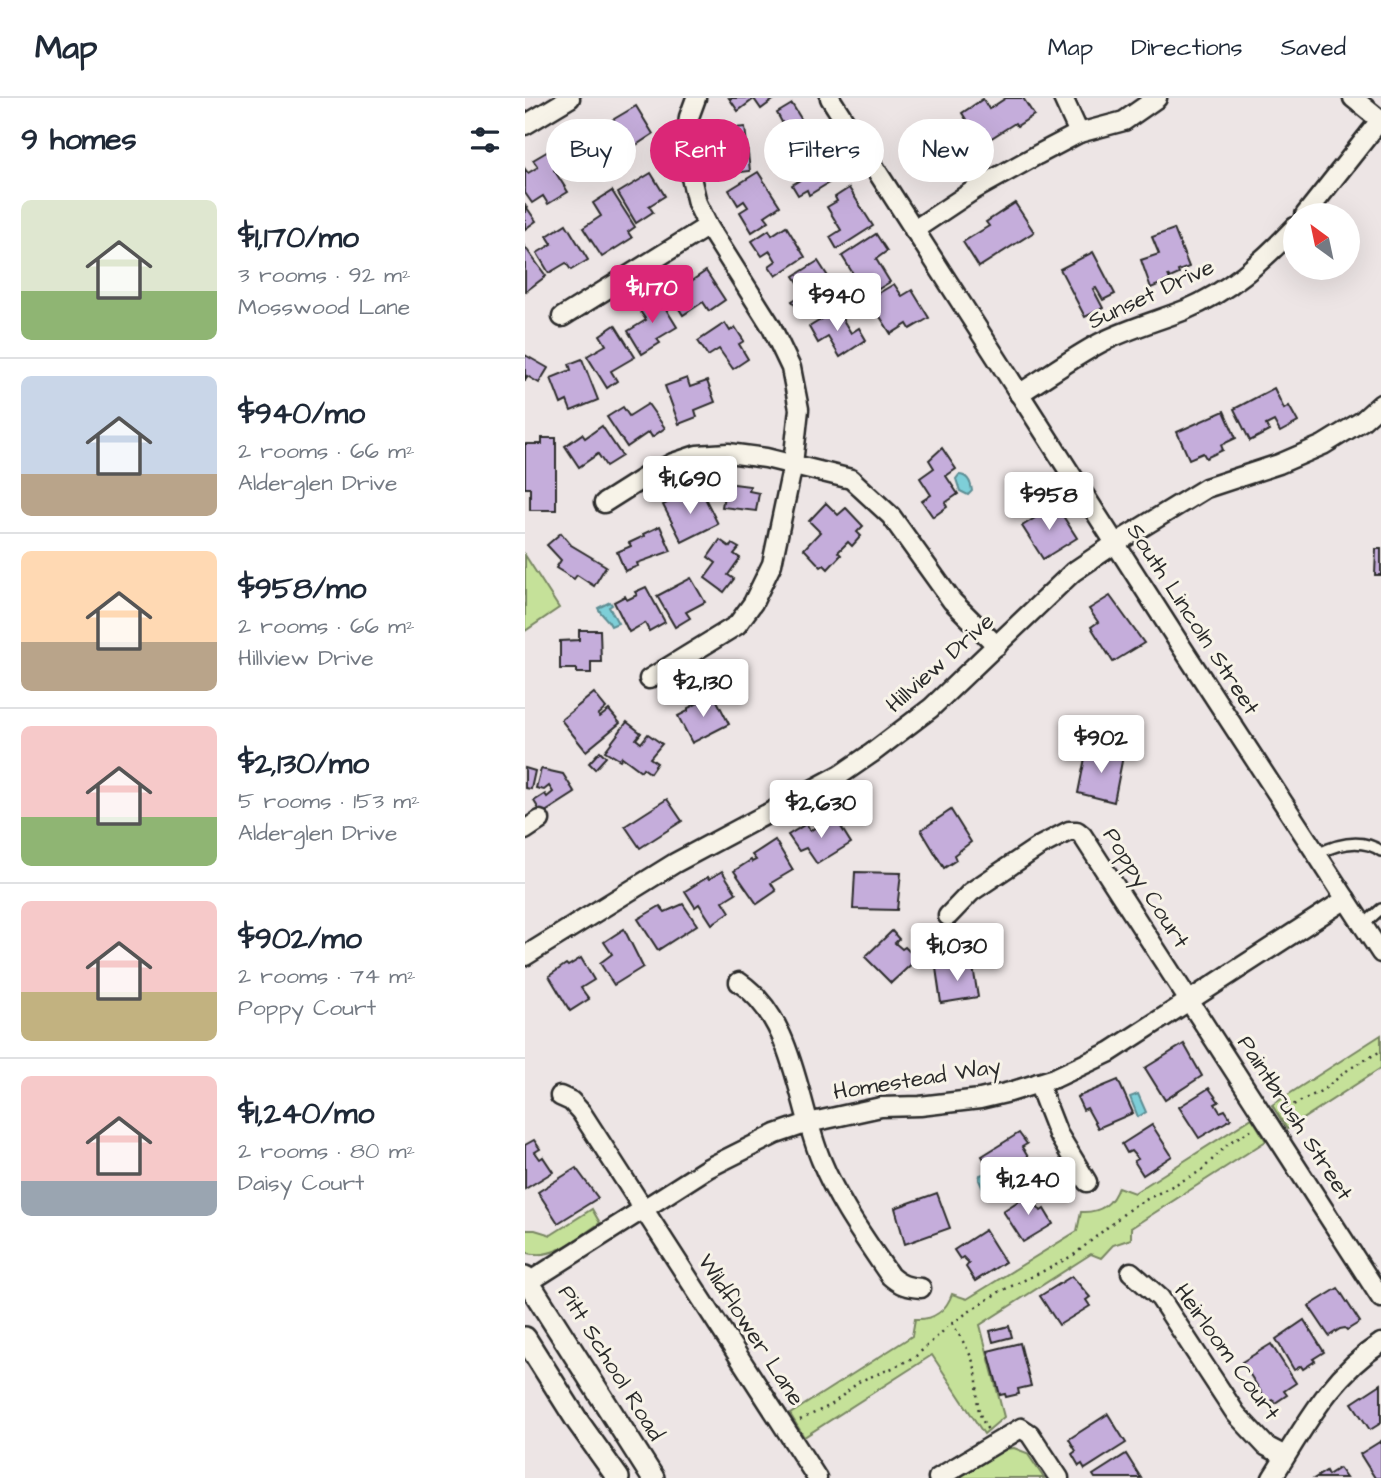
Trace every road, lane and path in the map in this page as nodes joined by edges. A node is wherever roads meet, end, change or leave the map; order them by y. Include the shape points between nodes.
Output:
1 (570, 98) edge
2 (696, 98) edge
3 (830, 98) edge
4 (1062, 98) edge
5 (1157, 98) edge
6 (1353, 98) edge
7 (1380, 120) edge
8 (525, 125) edge
9 (1079, 133) junction
10 (1314, 203) edge
11 (708, 226) junction
12 (914, 230) junction
13 (1283, 239) edge
14 (562, 317) dead end
15 (1019, 394) junction
16 (1381, 404) edge
17 (793, 464) junction
18 (604, 503) dead end
19 (1116, 543) junction
20 (997, 646) junction
21 (649, 679) dead end
22 (1381, 852) edge
23 (1317, 854) junction
24 (1346, 899) junction
25 (1380, 911) edge
26 (948, 916) dead end
27 (1363, 925) junction
28 (1381, 953) edge
29 (525, 956) edge
30 (739, 982) dead end
31 (1190, 999) junction
32 (1381, 1051) edge
33 (1038, 1083) junction
34 (560, 1096) dead end
35 (1278, 1113) dead end
36 (808, 1123) junction
37 (1256, 1127) dead end
38 (1087, 1182) dead end
39 (644, 1209) junction
40 (1131, 1272) dead end
41 (526, 1282) edge
42 (921, 1288) dead end
43 (1381, 1298) edge
44 (952, 1324) junction
45 (525, 1338) edge
46 (1381, 1343) edge
47 (797, 1422) dead end
48 (988, 1430) dead end
49 (1285, 1456) junction
50 (618, 1478) edge
51 (653, 1478) edge
52 (817, 1478) edge
53 (938, 1478) edge
54 (1059, 1478) edge
55 (1272, 1478) edge

1 - 8 street
2 - 11 street via 685,152 697,203
3 - 12 street, South Lincoln Street
4 - 9 street
5 - 9 street via 1124,121
6 - 7 street
7 - 10 street
9 - 12 street via 974,190
11 - 14 street
11 - 17 street via 792,368 799,409
12 - 15 street, South Lincoln Street
13 - 15 street, Sunset Drive via 1216,294 1102,342
15 - 19 street, South Lincoln Street
16 - 19 street, Hillview Drive via 1323,445 1206,488
17 - 18 street via 728,453 697,455 645,477
17 - 20 street via 851,479 891,516 953,601
17 - 21 street via 772,564 753,603 737,625
19 - 20 street, Hillview Drive via 1073,572
19 - 23 street, South Lincoln Street
20 - 29 street, Hillview Drive via 931,708 840,775 675,863
22 - 23 lane via 1366,844 1347,843
23 - 24 street, South Lincoln Street
24 - 27 street, South Lincoln Street
24 - 31 street, Homestead Way
25 - 27 lane
26 - 31 street, Poppy Court via 984,882 1058,835 1077,831
27 - 28 street, South Lincoln Street
30 - 36 street via 754,992 779,1032
31 - 33 street, Homestead Way via 1110,1052
31 - 43 street, Paintbrush Street
32 - 35 path via 1323,1090
33 - 36 street, Homestead Way via 980,1098 881,1107
33 - 38 street via 1058,1134
34 - 39 street, Wildflower Lane via 581,1112
36 - 39 street, Homestead Way via 739,1151
36 - 42 street via 837,1193 890,1276 897,1283
37 - 44 path via 1230,1142 1201,1171 1132,1207 1075,1254 999,1293
39 - 41 street, Homestead Way
39 - 52 street, Wildflower Lane
40 - 49 street, Heirloom Court via 1160,1298 1236,1414 1266,1446
41 - 51 street, Pitt School Road
44 - 47 path via 916,1356 860,1381 831,1405
44 - 48 path via 973,1362 977,1406
45 - 50 street
46 - 49 street via 1336,1381
49 - 55 street
53 - 54 street via 1021,1428 1030,1434

